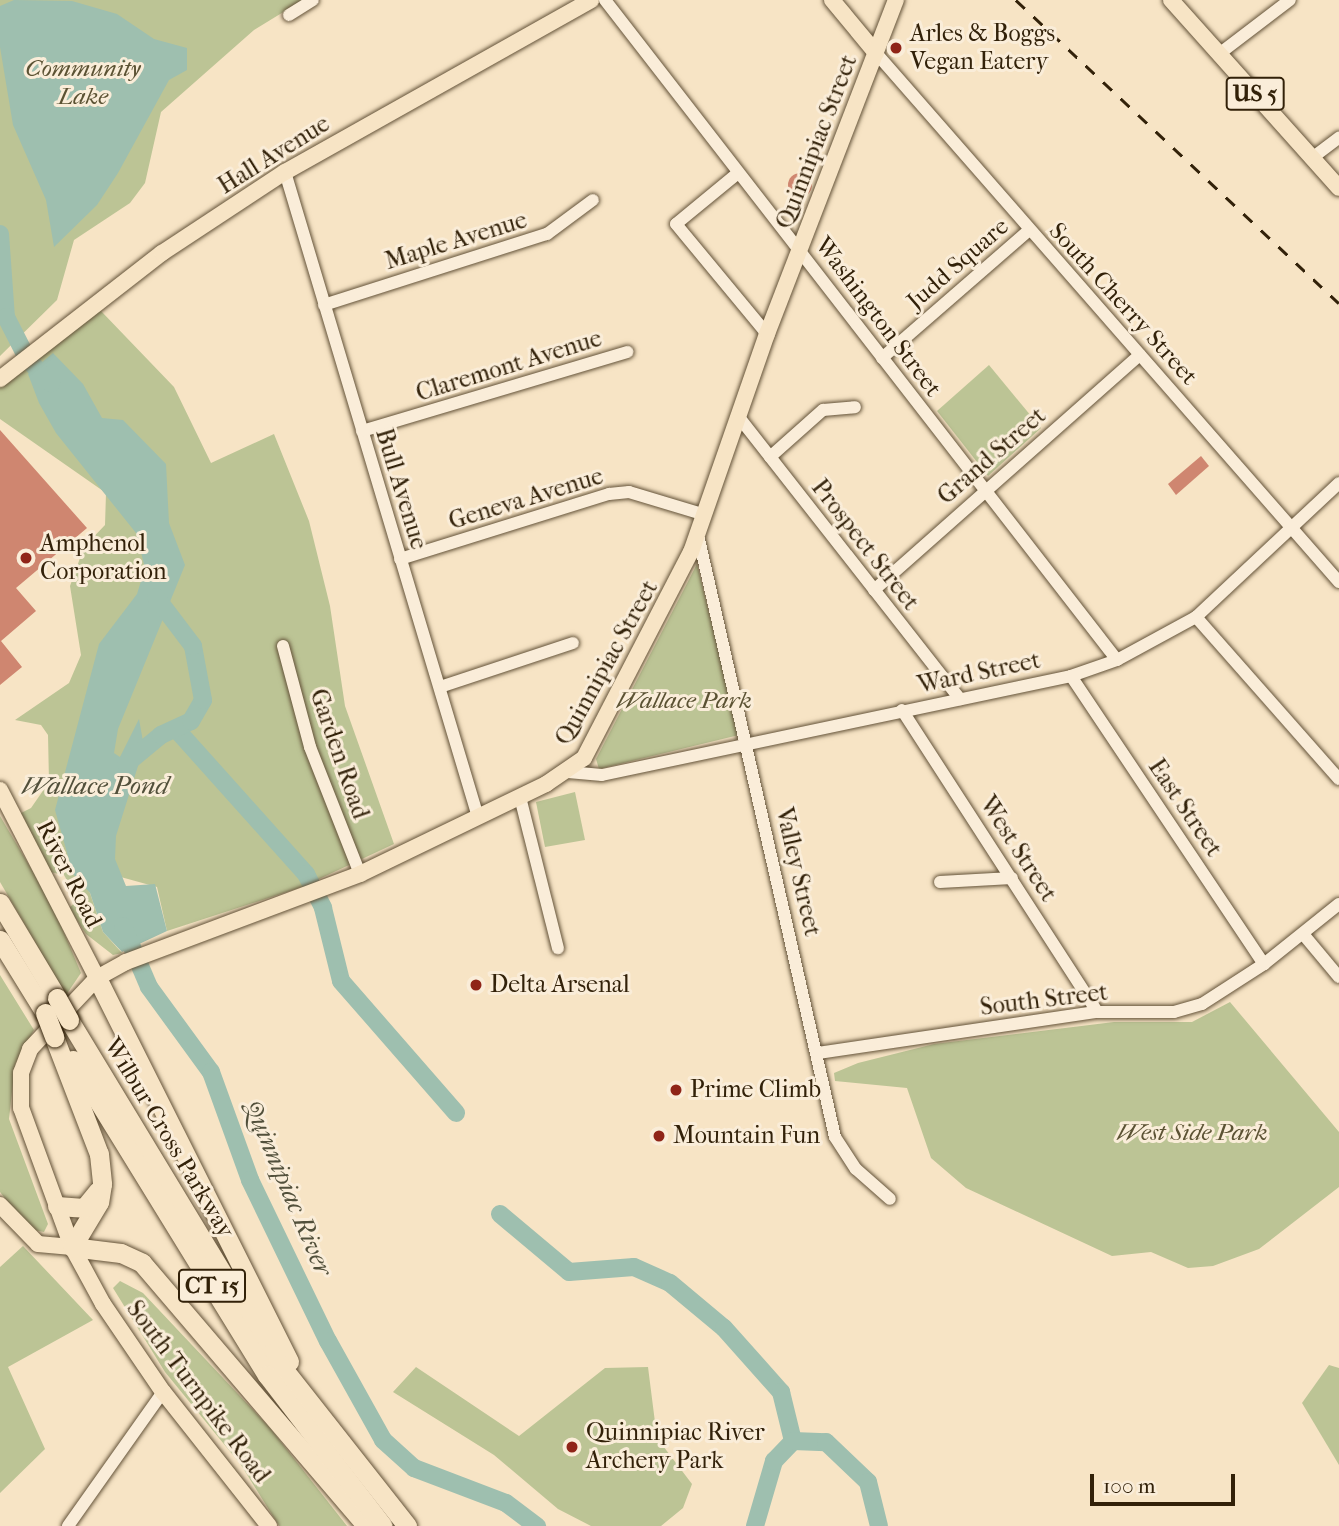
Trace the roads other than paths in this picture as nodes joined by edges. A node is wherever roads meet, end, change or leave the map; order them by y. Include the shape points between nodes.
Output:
1 (313, 0) edge
2 (591, 0) edge
3 (605, 0) edge
4 (832, 0) edge
5 (896, 0) edge
6 (1171, 0) edge
7 (1290, 0) edge
8 (289, 15) dead end
9 (876, 53) junction
10 (1219, 54) junction
11 (1339, 138) edge
12 (1312, 158) junction
13 (285, 172) junction
14 (737, 173) junction
15 (1339, 188) edge
16 (593, 200) dead end
17 (1029, 230) junction
18 (800, 249) junction
19 (324, 305) junction
20 (767, 334) junction
21 (627, 352) dead end
22 (1140, 355) junction
23 (882, 358) junction
24 (4, 376) edge
25 (855, 407) dead end
26 (738, 416) junction
27 (362, 431) junction
28 (770, 457) junction
29 (1339, 483) edge
30 (986, 490) junction
31 (705, 515) junction
32 (1293, 527) junction
33 (698, 535) junction
34 (400, 559) junction
35 (1339, 582) edge
36 (874, 590) junction
37 (1196, 617) junction
38 (572, 643) dead end
39 (284, 646) dead end
40 (1117, 660) junction
41 (1071, 676) junction
42 (440, 687) junction
43 (960, 699) junction
44 (902, 710) junction
45 (747, 743) junction
46 (568, 772) junction
47 (1339, 779) edge
48 (0, 790) edge
49 (520, 797) junction
50 (478, 817) junction
51 (360, 874) junction
52 (1012, 878) junction
53 (940, 882) dead end
54 (0, 903) edge
55 (1339, 904) edge
56 (1303, 934) junction
57 (0, 940) edge
58 (558, 948) dead end
59 (1264, 964) junction
60 (1339, 977) edge
61 (97, 978) junction
62 (51, 1006) junction
63 (1097, 1012) junction
64 (60, 1031) junction
65 (818, 1054) junction
66 (102, 1184) junction
67 (890, 1199) dead end
68 (0, 1205) edge
69 (58, 1206) junction
70 (72, 1247) junction
71 (163, 1392) junction
72 (314, 1413) junction
73 (68, 1526) edge
74 (269, 1526) edge
75 (367, 1526) edge
76 (383, 1526) edge
77 (407, 1526) edge

1 - 8 street
2 - 13 main road, Hall Avenue
3 - 14 street, Washington Street
4 - 9 main road
5 - 9 main road, Quinnipiac Street
6 - 10 main road, US 5
7 - 10 street
9 - 17 street, South Cherry Street
9 - 18 main road, Quinnipiac Street
10 - 12 main road, US 5
11 - 12 street
12 - 15 main road, US 5
13 - 19 street, Bull Avenue
13 - 24 main road, Hall Avenue via 53,334
14 - 18 street, Washington Street
14 - 20 street via 676,224
16 - 19 street, Maple Avenue via 547,234
17 - 22 street, South Cherry Street
17 - 23 street, Judd Square
18 - 20 main road, Quinnipiac Street
18 - 23 street, Washington Street
19 - 27 street, Bull Avenue
20 - 26 main road, Quinnipiac Street
21 - 27 street, Claremont Avenue
22 - 30 street, Grand Street
22 - 32 street, South Cherry Street
23 - 30 street, Washington Street
25 - 28 street via 823,410
26 - 28 street, Prospect Street
26 - 31 main road, Quinnipiac Street
27 - 34 street, Bull Avenue
28 - 36 street, Prospect Street
29 - 32 street, Ward Street
30 - 36 street, Grand Street
30 - 40 street, Washington Street
31 - 33 main road, Quinnipiac Street
31 - 34 street, Geneva Avenue via 629,492 609,494
32 - 35 street, South Cherry Street
32 - 37 street, Ward Street
33 - 45 street, Valley Street
33 - 46 main road, Quinnipiac Street via 589,752
34 - 42 street, Bull Avenue
36 - 43 street, Prospect Street
37 - 40 street, Ward Street
37 - 47 street
38 - 42 street
39 - 51 street, Garden Road via 310,747
40 - 41 street, Ward Street
41 - 43 street, Ward Street
41 - 59 street, East Street
42 - 50 street, Bull Avenue
43 - 44 street, Ward Street
44 - 45 street, Ward Street
44 - 52 street, West Street
45 - 46 street, Ward Street via 602,775
45 - 65 street, Valley Street
46 - 49 main road, Quinnipiac Street
48 - 61 main road, River Road
49 - 50 main road, Quinnipiac Street
49 - 58 street
50 - 51 main road, Quinnipiac Street
51 - 61 main road, Quinnipiac Street via 175,941
52 - 53 street
52 - 63 street, West Street
54 - 62 highway, Wilbur Cross Parkway / CT 15
55 - 56 street, South Street
56 - 59 street, South Street
56 - 60 street
57 - 62 highway, Wilbur Cross Parkway / CT 15
59 - 63 street, South Street via 1202,1004 1184,1009
61 - 69 main road, Quinnipiac Street via 33,1042 21,1073 24,1116
61 - 72 highway
62 - 64 highway, Wilbur Cross Parkway / CT 15, bridge
63 - 65 street, South Street
64 - 66 highway via 99,1154
64 - 72 highway, Wilbur Cross Parkway / CT 15
64 - 76 highway, Wilbur Cross Parkway / CT 15 via 267,1375
65 - 67 street, Valley Street via 835,1137 856,1169
66 - 69 highway via 84,1208
66 - 70 highway via 99,1202
68 - 70 main road via 38,1244
69 - 70 main road, Quinnipiac Street
70 - 71 main road, South Turnpike Road via 103,1304
70 - 75 highway via 121,1254 157,1277
71 - 73 street
71 - 74 main road, South Turnpike Road
72 - 77 highway, Wilbur Cross Parkway / CT 15

